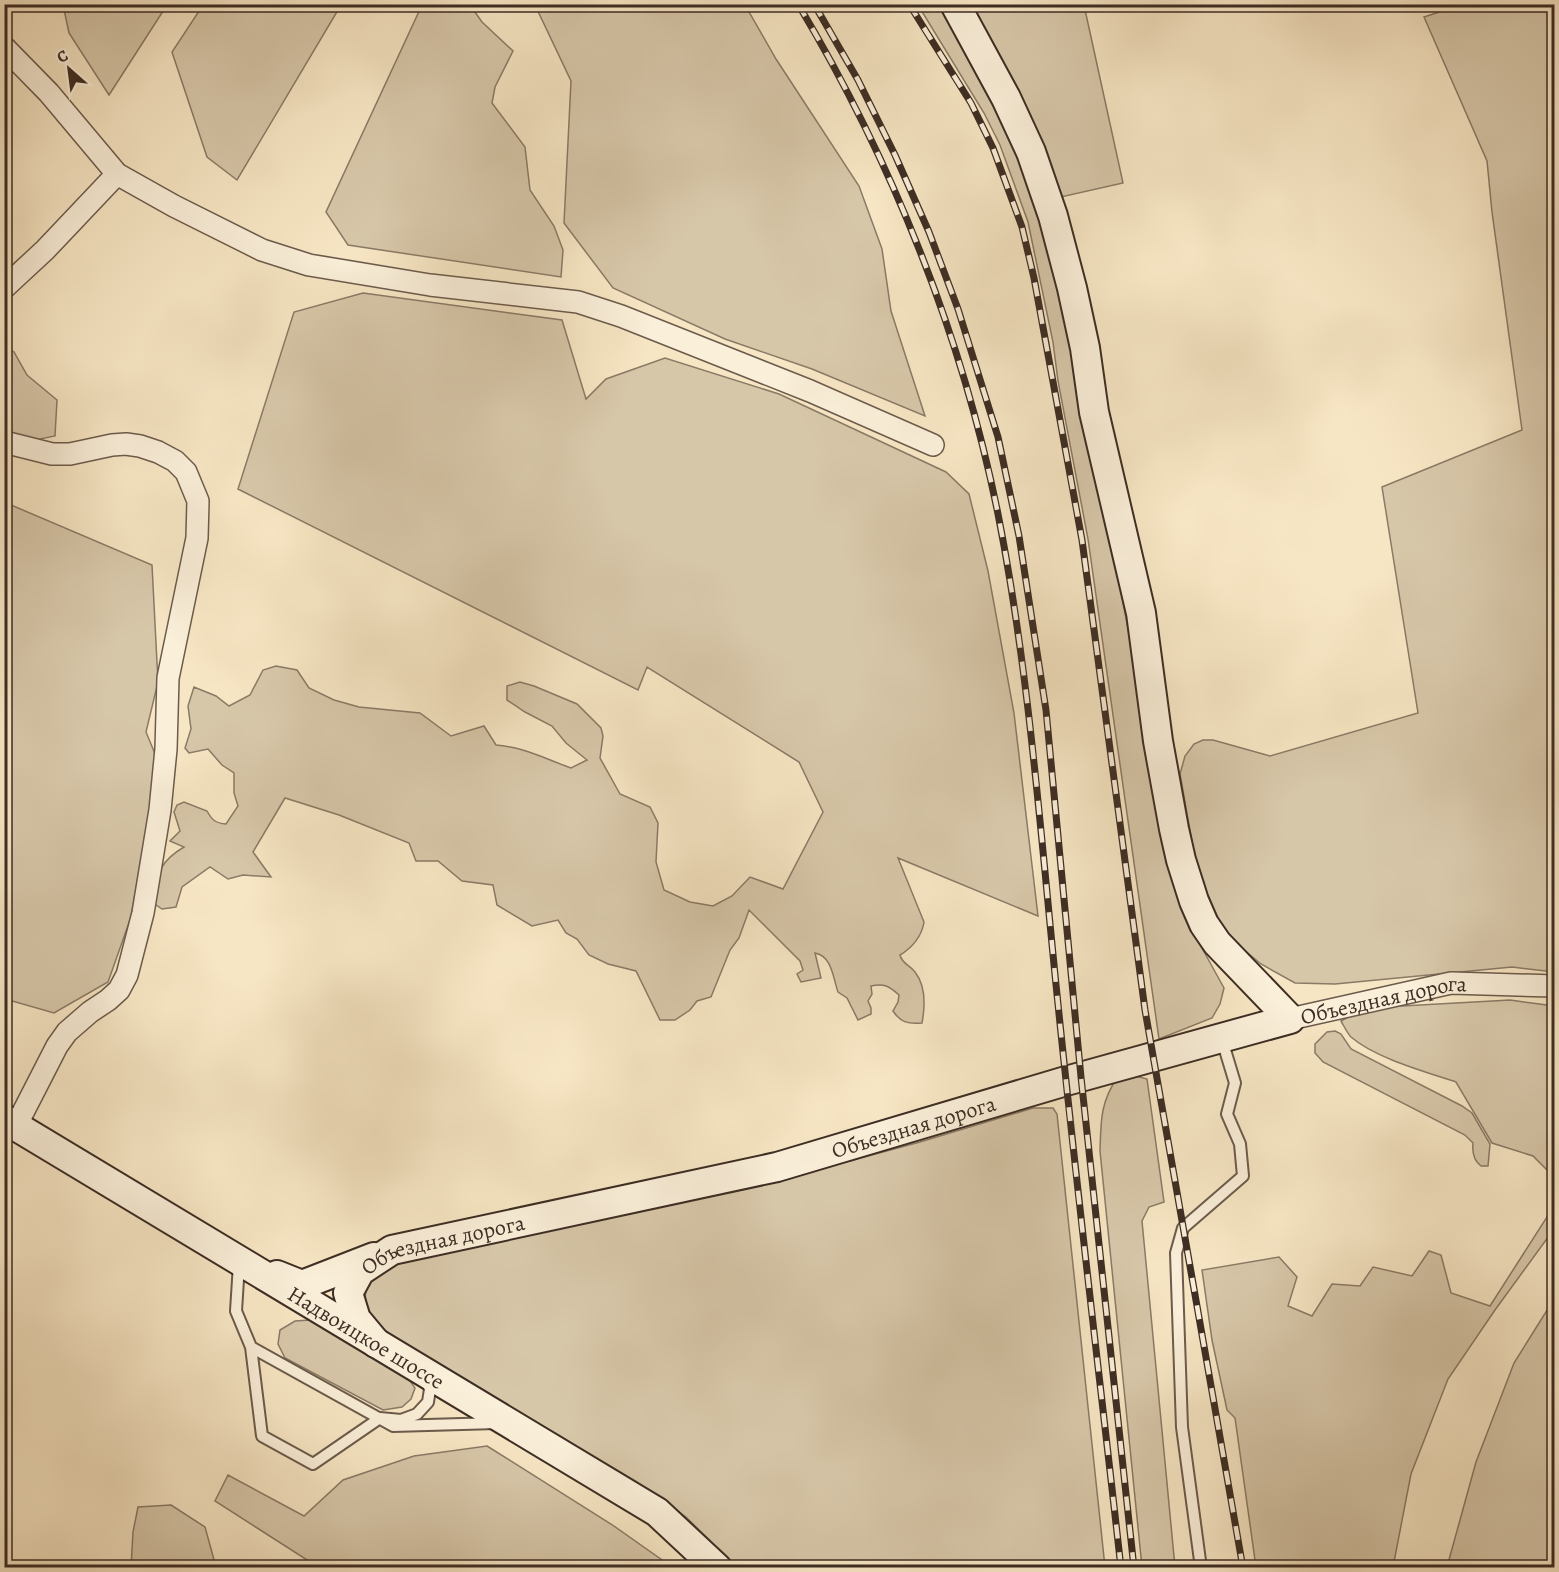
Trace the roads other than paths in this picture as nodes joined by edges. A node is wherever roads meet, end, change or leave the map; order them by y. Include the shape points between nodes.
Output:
1 (955, 4) edge
2 (4, 47) edge
3 (117, 174) junction
4 (4, 288) edge
5 (4, 442) edge
6 (933, 445) dead end
7 (1554, 986) edge
8 (1290, 1018) junction
9 (1221, 1038) junction
10 (10, 1123) edge
11 (392, 1250) junction
12 (239, 1260) junction
13 (376, 1342) junction
14 (251, 1347) junction
15 (422, 1370) junction
16 (380, 1418) junction
17 (509, 1423) junction
18 (717, 1568) edge
19 (1201, 1568) edge

1 - 8 street via 1031,152 1070,278 1094,412 1141,613 1174,829 1194,901 1218,943
2 - 3 street via 49,93
3 - 4 street
3 - 6 street via 183,211 282,258 430,285 578,302 810,391
5 - 10 street via 52,454 140,446 175,461 186,472 198,501 197,538 168,678 160,810 143,913 127,975 119,990 67,1032
7 - 8 street, Объездная дорога via 1451,983
8 - 9 street, Объездная дорога
9 - 11 street, Объездная дорога via 777,1167
9 - 19 lane via 1235,1083 1227,1114 1240,1144 1244,1176 1183,1228 1176,1253 1182,1427
10 - 12 street, Надвоицкое шоссе
11 - 12 street via 302,1285
11 - 13 street, Объездная дорога via 360,1271 348,1293 356,1318
12 - 13 street, Надвоицкое шоссе
12 - 14 lane via 236,1311
13 - 15 street, Надвоицкое шоссе
14 - 16 lane
14 - 16 lane via 262,1436 314,1464
15 - 16 lane via 430,1389 428,1402 417,1413 401,1420
15 - 17 street, Надвоицкое шоссе
16 - 17 lane via 393,1426
17 - 18 street, Надвоицкое шоссе via 657,1512

